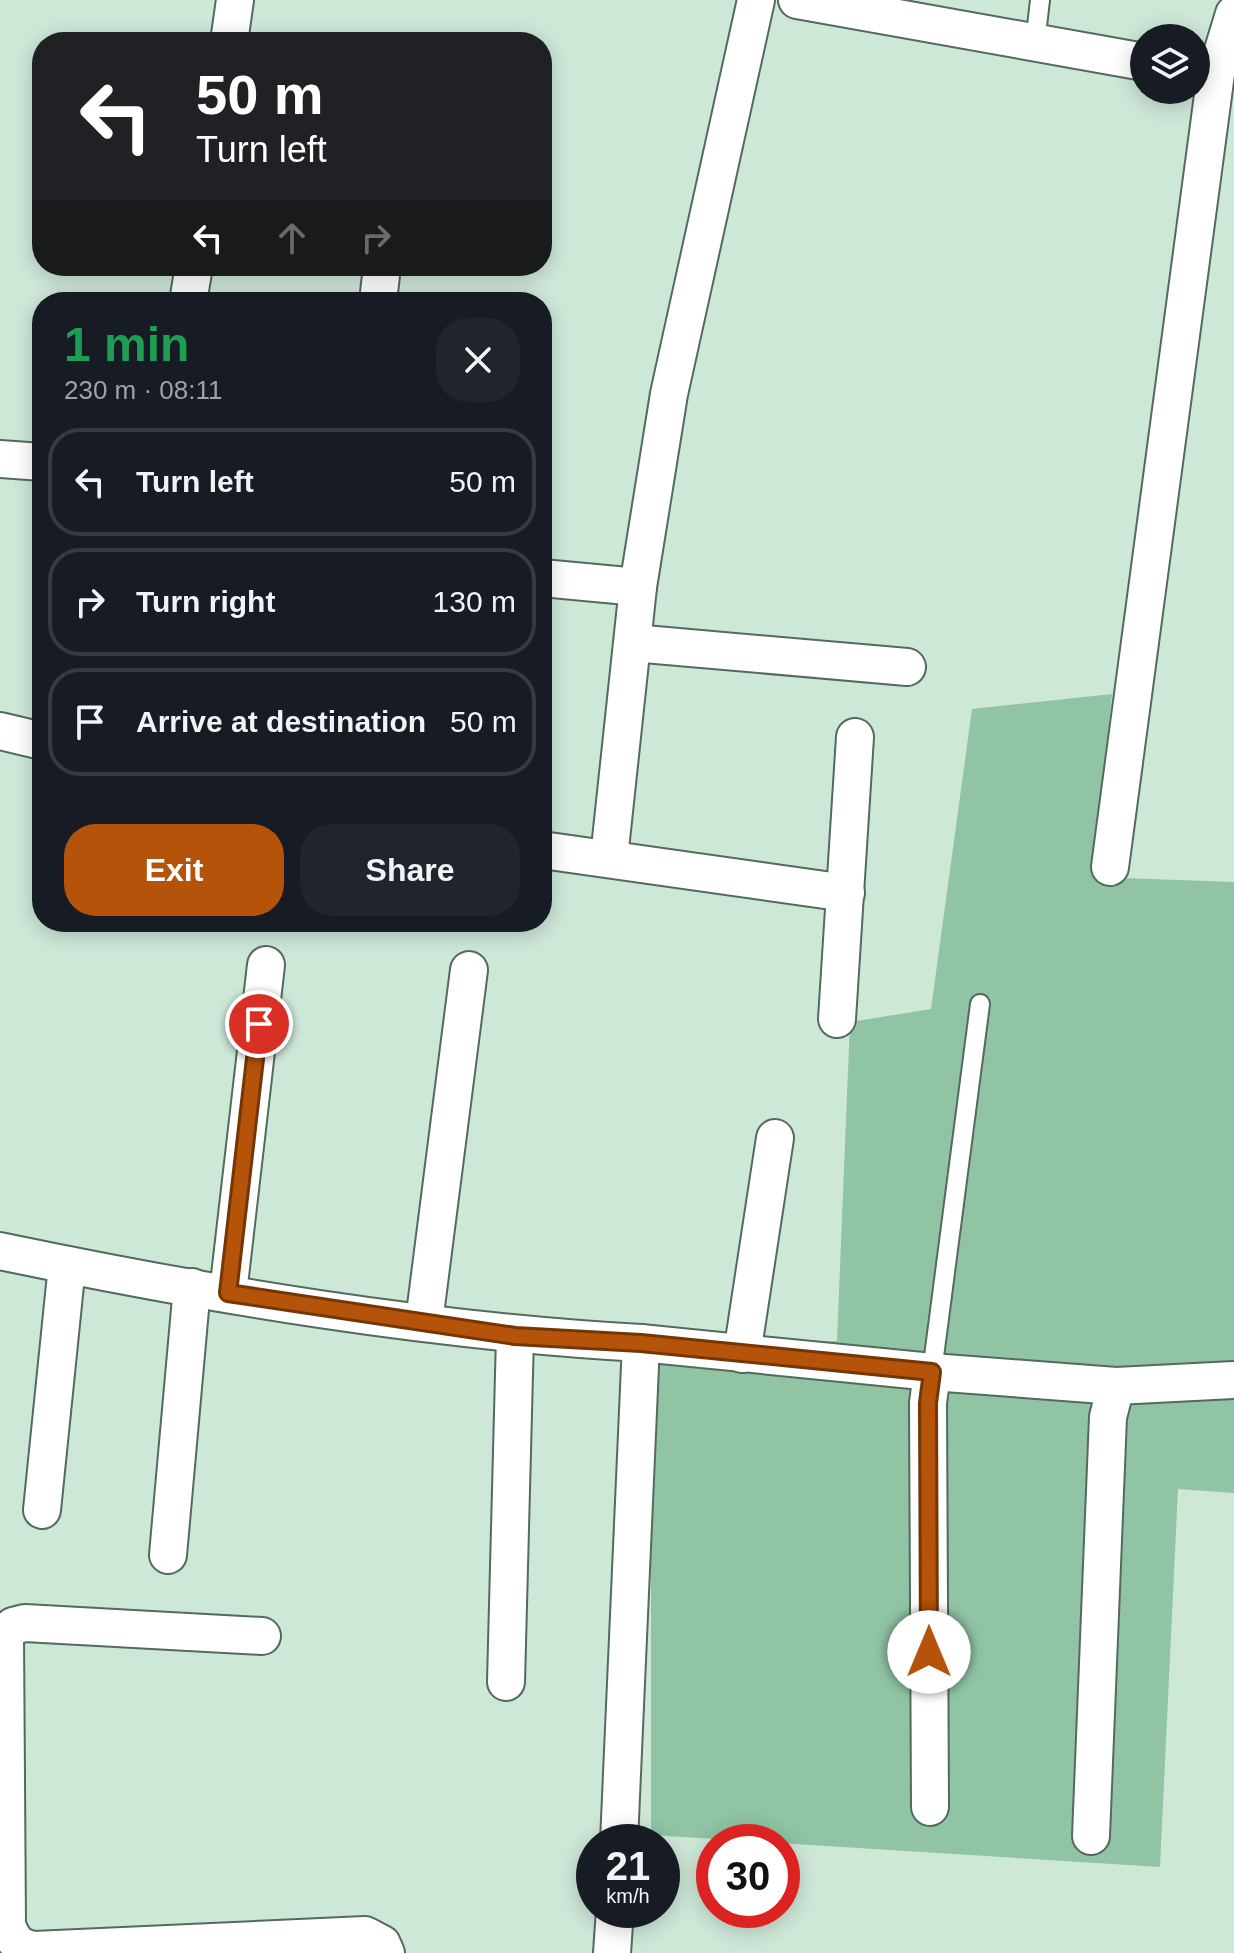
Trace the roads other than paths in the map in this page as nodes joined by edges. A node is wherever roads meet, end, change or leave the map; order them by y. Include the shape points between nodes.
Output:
1 (235, 0) edge
2 (756, 0) edge
3 (797, 0) edge
4 (1040, 0) edge
5 (1234, 14) edge
6 (230, 32) edge
7 (1035, 44) junction
8 (1130, 60) edge
9 (1215, 72) edge
10 (0, 459) edge
11 (32, 461) edge
12 (552, 579) edge
13 (638, 587) junction
14 (633, 643) junction
15 (907, 667) dead end
16 (0, 731) edge
17 (855, 737) dead end
18 (32, 739) edge
19 (552, 851) edge
20 (609, 858) junction
21 (1110, 867) dead end
22 (846, 893) junction
23 (266, 965) dead end
24 (469, 970) dead end
25 (980, 1004) dead end
26 (837, 1019) dead end
27 (775, 1138) dead end
28 (0, 1251) edge
29 (67, 1265) junction
30 (192, 1287) junction
31 (228, 1293) junction
32 (424, 1322) junction
33 (515, 1336) junction
34 (641, 1343) junction
35 (742, 1354) junction
36 (932, 1372) junction
37 (1234, 1380) edge
38 (1116, 1386) junction
39 (42, 1510) dead end
40 (168, 1555) dead end
41 (262, 1636) dead end
42 (506, 1682) dead end
43 (930, 1807) dead end
44 (620, 1824) edge
45 (1091, 1836) dead end
46 (614, 1928) edge
47 (386, 1953) edge
48 (612, 1953) edge

1 - 6 street
2 - 13 street via 669,394
3 - 7 street
4 - 7 lane
5 - 9 street
7 - 8 street
9 - 21 street
10 - 11 street
12 - 13 street
13 - 14 street
14 - 15 street
14 - 20 street
16 - 18 street
17 - 22 street
19 - 20 street
20 - 22 street
22 - 26 street
23 - 31 street
24 - 32 street
25 - 36 lane
27 - 35 street
28 - 29 street
29 - 30 street
29 - 39 street
30 - 31 street
30 - 40 street
31 - 32 street
32 - 33 street
33 - 34 street
33 - 42 street
34 - 35 street
34 - 44 street
35 - 36 street
36 - 38 street
36 - 43 street
37 - 38 street
38 - 45 street via 1108,1417
41 - 47 street via 13,1626 5,1636 7,1925 12,1939 21,1948 34,1950 365,1935 382,1944
46 - 48 street

